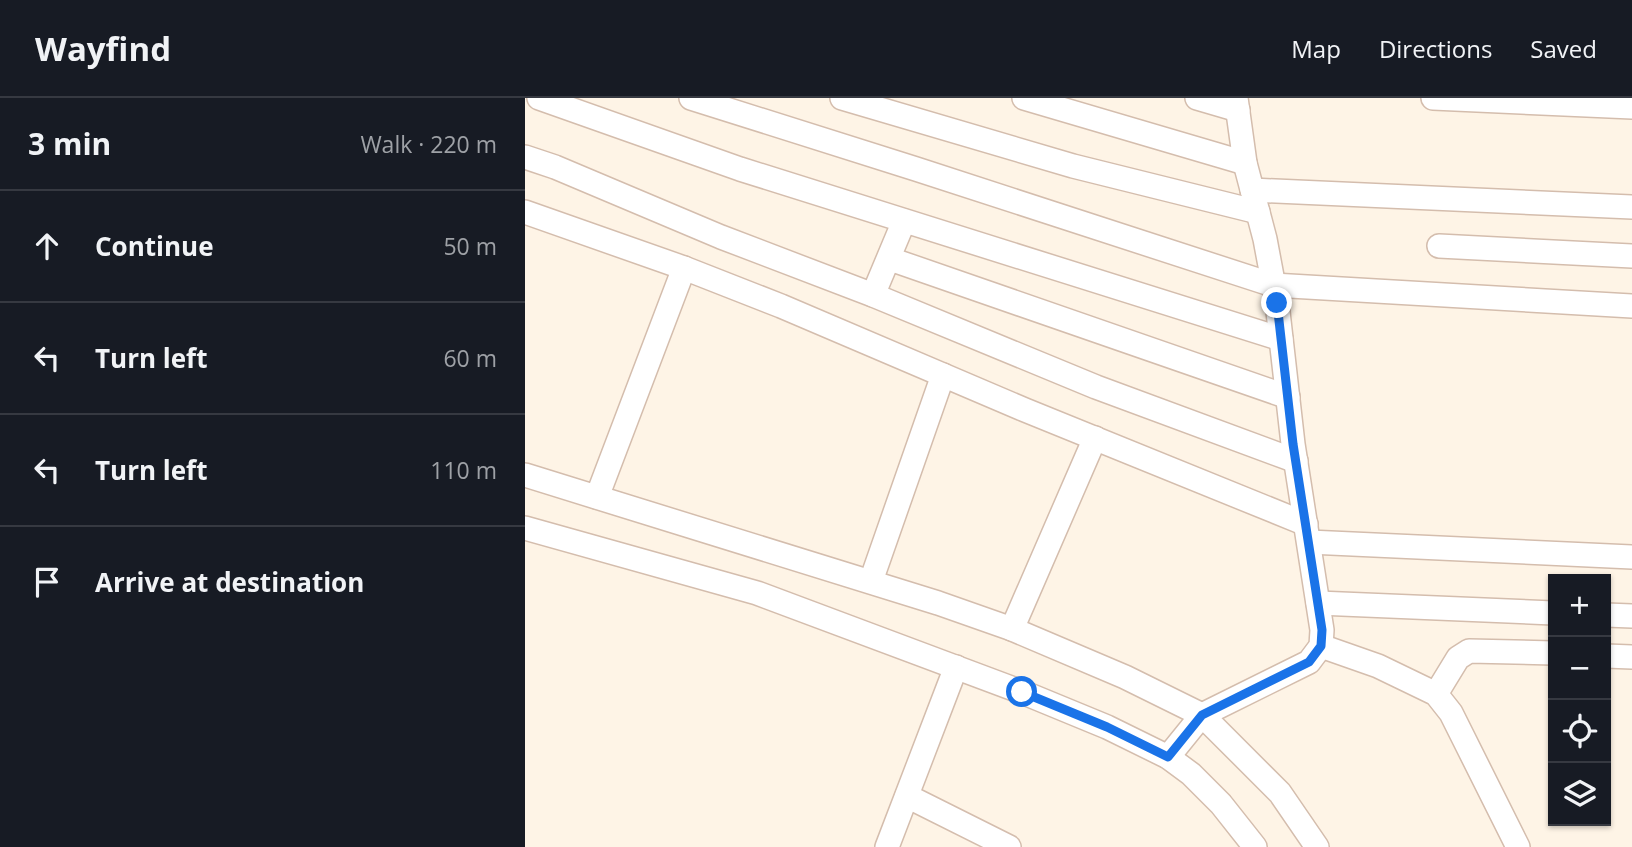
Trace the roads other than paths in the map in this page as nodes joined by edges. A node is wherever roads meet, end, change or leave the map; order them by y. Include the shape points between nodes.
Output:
1 (539, 98) edge
2 (691, 98) edge
3 (842, 98) edge
4 (1024, 98) edge
5 (1197, 98) edge
6 (1433, 98) edge
7 (1237, 104) edge
8 (1632, 107) edge
9 (525, 157) edge
10 (1245, 163) junction
11 (1255, 201) junction
12 (1632, 207) edge
13 (525, 212) edge
14 (904, 221) junction
15 (1439, 246) dead end
16 (1632, 256) edge
17 (890, 259) junction
18 (684, 268) junction
19 (1273, 285) junction
20 (873, 295) junction
21 (1632, 306) edge
22 (1281, 339) junction
23 (943, 375) junction
24 (1288, 397) junction
25 (1094, 439) junction
26 (1296, 461) junction
27 (525, 475) edge
28 (597, 497) junction
29 (525, 528) edge
30 (1307, 533) junction
31 (1632, 557) edge
32 (871, 581) junction
33 (1318, 603) junction
34 (1548, 613) edge
35 (1611, 615) edge
36 (1632, 616) edge
37 (1012, 629) junction
38 (1321, 646) junction
39 (1548, 653) edge
40 (1611, 656) edge
41 (1632, 657) edge
42 (956, 667) junction
43 (1436, 694) junction
44 (1202, 715) junction
45 (1168, 757) junction
46 (907, 796) junction
47 (887, 847) edge
48 (1009, 847) edge
49 (1255, 847) edge
50 (1317, 847) edge
51 (1518, 847) edge

1 - 14 street
2 - 19 street
3 - 11 street via 1073,166
4 - 10 street
5 - 7 street
6 - 8 street
7 - 10 street
9 - 20 street
10 - 11 street
11 - 12 street
11 - 19 street
13 - 18 street
14 - 17 street
14 - 22 street
15 - 16 street
17 - 20 street
17 - 24 street
18 - 23 street
18 - 28 street
19 - 21 street
19 - 22 street
20 - 26 street via 1096,387
22 - 24 street
23 - 25 street
23 - 32 street
24 - 26 street
25 - 30 street
25 - 37 street
26 - 30 street
27 - 28 street
28 - 32 street
29 - 42 street via 757,593
30 - 31 street
30 - 33 street
32 - 37 street
33 - 34 street
33 - 38 street
35 - 36 street
37 - 44 street
38 - 43 street
38 - 44 street via 1309,662
39 - 43 street via 1469,651 1458,658
40 - 41 street
42 - 45 street via 1107,727
42 - 46 street
43 - 51 street via 1456,723
44 - 45 street
44 - 50 street via 1280,793
45 - 49 street via 1220,804
46 - 47 street
46 - 48 street

